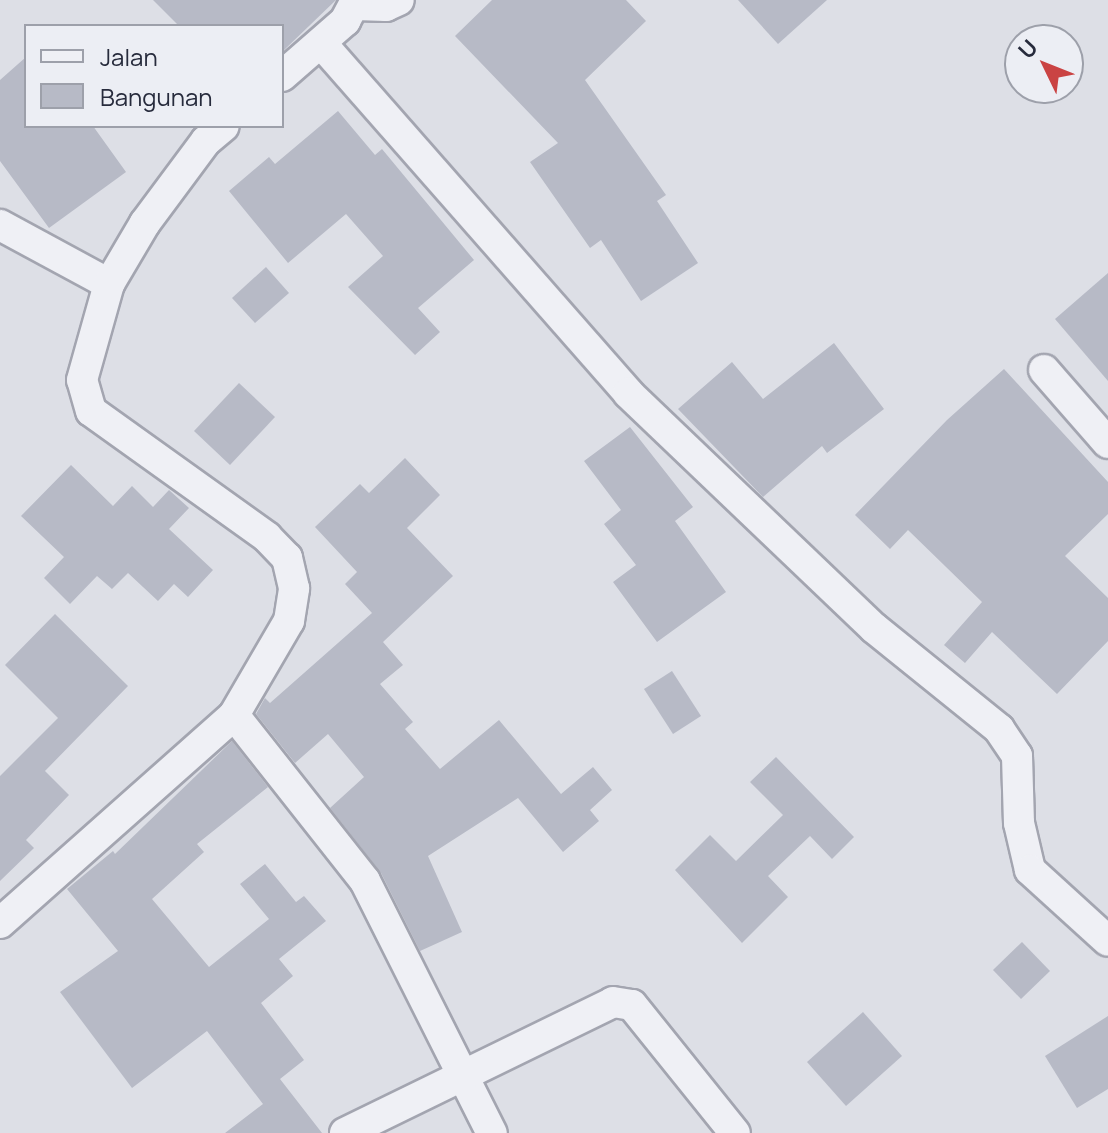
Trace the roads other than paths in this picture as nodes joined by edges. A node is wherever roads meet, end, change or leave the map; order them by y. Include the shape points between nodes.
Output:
1 (399, 0) edge
2 (356, 2) edge
3 (321, 43) junction
4 (284, 74) edge
5 (222, 128) edge
6 (0, 225) edge
7 (109, 284) junction
8 (1044, 370) dead end
9 (1108, 443) edge
10 (234, 715) junction
11 (0, 923) edge
12 (1108, 941) edge
13 (463, 1072) junction
14 (345, 1133) edge
15 (492, 1133) edge
16 (735, 1133) edge

1 - 2 street via 386,6
2 - 3 street
3 - 4 street
3 - 12 street via 628,393 874,628 999,729 1017,756 1019,823 1030,870
5 - 7 street via 145,223
6 - 7 street
7 - 10 street via 82,380 91,411 267,537 287,558 294,588 289,621
8 - 9 street
10 - 11 street
10 - 13 street via 365,881
13 - 14 street
13 - 15 street
13 - 16 street via 613,1002 632,1005

